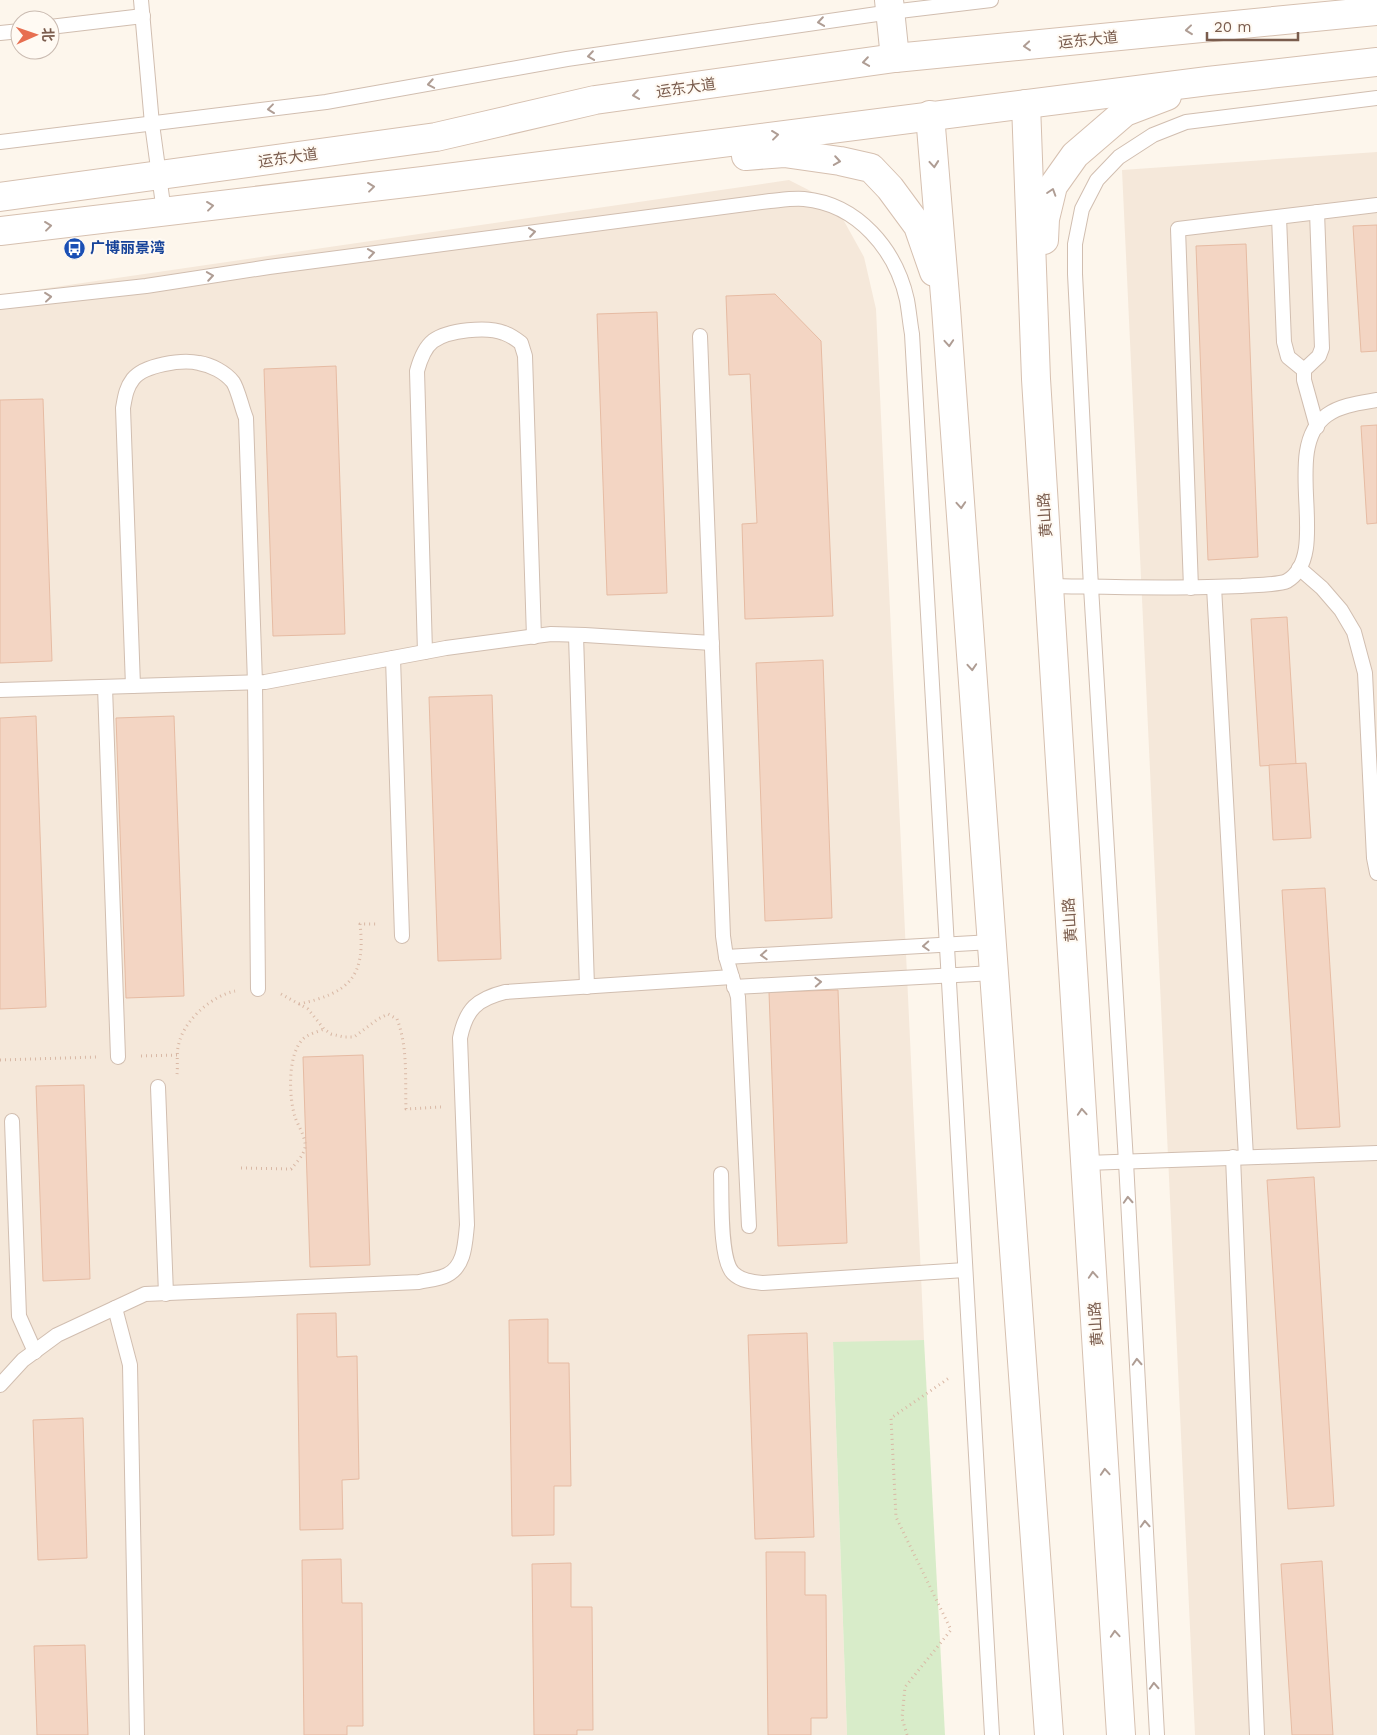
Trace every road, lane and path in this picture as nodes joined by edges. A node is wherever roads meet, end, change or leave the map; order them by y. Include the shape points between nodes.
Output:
1 (141, 0) edge
2 (991, 0) edge
3 (890, 6) edge
4 (1377, 11) edge
5 (143, 16) junction
6 (60, 26) edge
7 (895, 58) junction
8 (1377, 62) edge
9 (1208, 80) junction
10 (1377, 98) edge
11 (1026, 104) junction
12 (930, 115) junction
13 (152, 124) junction
14 (0, 142) edge
15 (158, 176) junction
16 (423, 180) junction
17 (0, 197) edge
18 (1377, 205) edge
19 (164, 212) junction
20 (1317, 212) junction
21 (1279, 217) junction
22 (0, 231) edge
23 (0, 302) edge
24 (946, 308) junction
25 (700, 336) dead end
26 (1304, 370) junction
27 (1036, 379) junction
28 (1377, 400) edge
29 (1316, 427) junction
30 (1298, 568) junction
31 (1049, 586) junction
32 (1091, 587) junction
33 (1214, 587) junction
34 (1191, 588) junction
35 (576, 635) junction
36 (534, 636) junction
37 (712, 643) junction
38 (425, 652) junction
39 (392, 658) junction
40 (255, 683) junction
41 (133, 686) junction
42 (105, 687) junction
43 (0, 690) edge
44 (1377, 873) edge
45 (402, 930) joint
46 (992, 942) junction
47 (947, 945) junction
48 (726, 957) junction
49 (994, 973) junction
50 (948, 976) junction
51 (733, 982) junction
52 (587, 987) junction
53 (258, 989) junction
54 (299, 1004) junction
55 (324, 1029) junction
56 (178, 1055) junction
57 (118, 1057) junction
58 (0, 1060) edge
59 (158, 1087) joint
60 (463, 1107) junction
61 (12, 1121) dead end
62 (1377, 1153) edge
63 (1239, 1157) junction
64 (1126, 1162) junction
65 (1086, 1163) junction
66 (241, 1168) dead end
67 (720, 1174) dead end
68 (749, 1226) dead end
69 (965, 1270) junction
70 (166, 1294) junction
71 (115, 1308) junction
72 (35, 1352) junction
73 (970, 1364) junction
74 (0, 1386) edge
75 (137, 1735) edge
76 (907, 1735) edge
77 (992, 1735) edge
78 (1049, 1735) edge
79 (1121, 1735) edge
80 (1157, 1735) edge
81 (1257, 1735) edge

1 - 5 lane
2 - 3 lane
3 - 7 main road
3 -> 13 lane via 326,102
4 -> 7 main road, 运东大道
5 - 6 lane
5 - 13 lane
7 -> 15 main road, 运东大道 via 596,100 436,137
8 - 9 main road
9 - 11 main road
27 -> 9 main road via 1045,219 1053,186 1075,155 1125,112
10 - 32 lane via 1186,122 1153,136 1119,157 1097,180 1082,209 1075,244
11 - 12 main road
11 - 27 main road, 黄山路
16 -> 12 main road
12 -> 24 main road
13 - 14 lane
13 - 15 lane
15 - 17 main road, 运东大道
15 - 19 lane
19 -> 16 main road
16 -> 24 main road via 784,154 871,168 918,226
18 - 20 lane
22 -> 19 main road
20 - 21 lane
20 - 26 lane via 1322,348 1319,356
21 - 26 lane via 1284,342 1288,357
21 - 34 lane via 1178,229
23 -> 47 lane via 146,286 770,201 805,199 830,205 855,217 880,240 896,266 907,299 912,334
24 -> 46 main road
25 - 37 lane
26 - 29 lane
27 - 31 main road, 黄山路
28 - 29 lane via 1340,408 1325,416
29 - 30 lane via 1309,439 1306,461 1306,545
30 - 33 lane via 1286,582
30 - 44 lane via 1341,610 1354,632 1365,673
31 - 32 lane
65 -> 31 main road, 黄山路
32 - 34 lane
32 - 64 lane
33 - 34 lane
33 - 63 lane
35 - 36 lane
35 - 37 lane
35 - 52 lane
36 - 38 lane
36 - 38 lane via 521,342 505,333 487,329 467,330 433,341 423,354 417,371
37 - 48 lane
38 - 39 lane
39 - 40 lane
39 - 45 lane
40 - 41 lane
40 - 41 lane via 246,418 233,382 218,369 198,362 177,362 151,367 134,377 126,389 123,408
40 - 53 lane
41 - 42 lane
42 - 43 lane
42 - 57 lane
45 - 54 path via 360,924 360,959 347,985 323,999
46 - 47 lane
46 - 49 main road
47 -> 48 lane
47 - 50 lane
48 - 51 lane
49 - 50 lane
49 - 78 main road
51 -> 50 lane
50 - 69 lane
51 - 52 lane
51 - 68 lane via 738,997
52 - 60 lane via 506,992 478,1002 468,1014 460,1038
53 - 54 path via 284,995
53 - 56 path via 228,993 204,1007 192,1019 178,1043
54 - 55 path via 308,1009
55 - 60 path via 331,1034 354,1037 388,1014 398,1019 404,1047 406,1109
55 - 66 path via 304,1038 297,1046 291,1070 292,1108 305,1141 302,1156 291,1169
56 - 57 path
56 - 59 path via 177,1078
57 - 58 path
59 - 70 lane
60 - 70 lane via 467,1225 462,1259 447,1275 419,1282
61 - 72 lane via 19,1316
62 - 63 lane
63 - 64 lane
63 - 81 lane
64 - 65 lane
80 -> 64 lane
79 -> 65 main road, 黄山路
67 - 69 lane via 724,1252 734,1274 748,1281 762,1283
69 - 73 lane
70 - 71 lane via 146,1294
71 - 72 lane via 57,1336
71 - 75 lane via 130,1365
72 - 74 lane via 22,1360
73 - 76 path via 891,1418 896,1517 951,1630 905,1687 902,1718
73 - 77 lane

